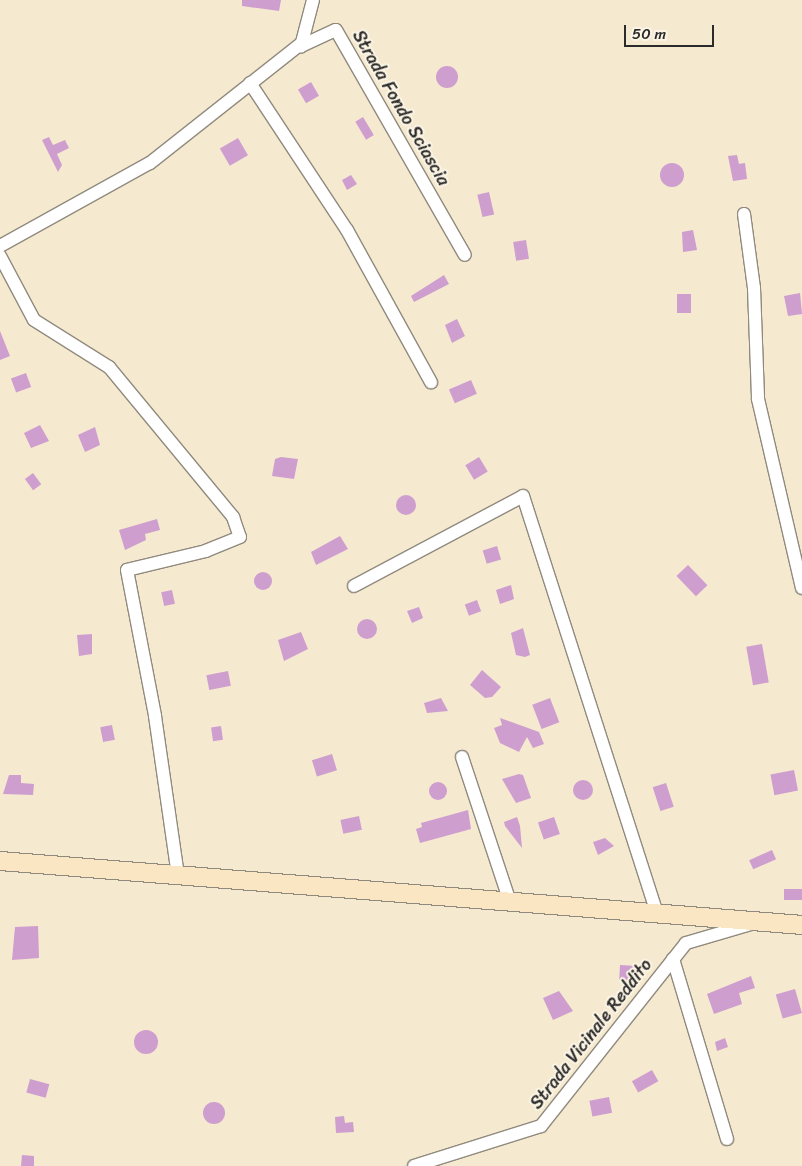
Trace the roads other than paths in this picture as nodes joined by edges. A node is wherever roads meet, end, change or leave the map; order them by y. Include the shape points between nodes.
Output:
1 (313, 0) edge
2 (302, 42) junction
3 (250, 83) junction
4 (744, 214) dead end
5 (0, 246) edge
6 (465, 255) dead end
7 (0, 256) edge
8 (431, 382) dead end
9 (354, 586) dead end
10 (802, 588) edge
11 (462, 758) dead end
12 (0, 861) edge
13 (178, 875) junction
14 (510, 902) junction
15 (657, 913) junction
16 (760, 922) junction
17 (802, 925) edge
18 (673, 959) junction
19 (727, 1139) dead end
20 (414, 1166) edge

1 - 2 street
2 - 3 street
2 - 6 street, Strada Fondo Sciascia via 301,46 309,45 336,30
3 - 5 street via 150,163
3 - 8 street via 347,230
4 - 10 street via 754,288 758,399
7 - 13 street via 34,320 109,367 232,517 240,537 206,552 127,570 155,716
9 - 15 street via 523,496
11 - 14 street
12 - 13 main road
13 - 14 main road
14 - 15 main road
15 - 16 main road
16 - 17 main road
16 - 18 street, Strada Vicinale Reddito via 686,943
18 - 19 street
18 - 20 street, Strada Vicinale Reddito via 601,1055 541,1126 490,1146

